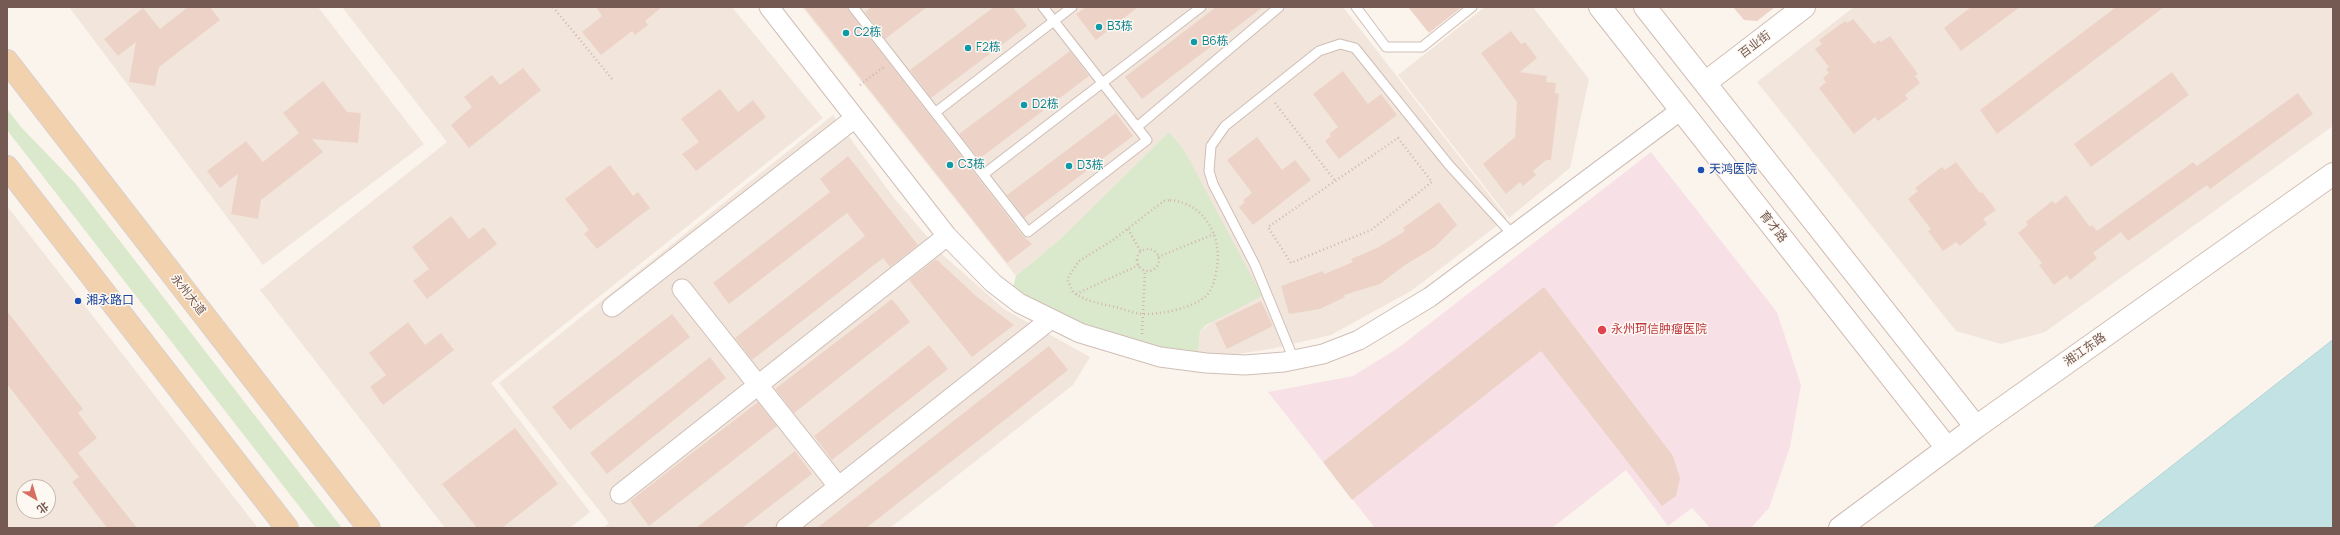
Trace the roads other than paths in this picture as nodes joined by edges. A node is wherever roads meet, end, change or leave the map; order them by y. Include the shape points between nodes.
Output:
1 (769, 7) edge
2 (853, 7) edge
3 (1043, 7) edge
4 (1072, 7) edge
5 (1201, 7) edge
6 (1279, 7) edge
7 (1356, 7) edge
8 (1472, 7) edge
9 (1600, 7) edge
10 (1645, 7) edge
11 (1804, 7) edge
12 (1054, 21) junction
13 (7, 61) edge
14 (1103, 83) junction
15 (1705, 83) junction
16 (1681, 110) junction
17 (936, 112) junction
18 (855, 118) junction
19 (1137, 127) junction
20 (7, 167) edge
21 (984, 174) junction
22 (2333, 174) edge
23 (1513, 235) junction
24 (947, 236) junction
25 (682, 289) dead end
26 (612, 307) dead end
27 (1051, 319) junction
28 (1294, 360) junction
29 (758, 385) junction
30 (1976, 427) junction
31 (1947, 448) junction
32 (838, 486) junction
33 (620, 494) dead end
34 (287, 528) edge
35 (369, 528) edge
36 (786, 528) edge
37 (1840, 528) edge

1 - 18 street
2 - 17 lane
3 - 12 lane
4 - 12 lane
5 - 14 lane
6 - 19 lane
7 - 8 lane via 1386,47 1422,47
9 - 16 main road, 育才路
10 - 15 main road
11 - 15 main road, 百业街
12 - 14 lane
12 - 17 lane
13 - 35 main road, 永州大道
14 - 19 lane
14 - 21 lane
15 - 30 main road
16 - 23 street
16 - 31 main road, 育才路
17 - 21 lane
18 - 24 street
18 - 26 street
19 - 21 lane via 1147,140 1028,232
20 - 34 main road
22 - 30 main road, 湘江东路
23 - 28 street via 1395,320 1359,340 1324,354
23 - 28 lane via 1449,165 1355,48 1340,44 1320,51 1217,134 1211,146 1209,171 1213,184 1255,265
24 - 27 street via 993,282 1019,303
24 - 29 street
25 - 29 street
27 - 28 street via 1080,333 1160,357 1245,365
27 - 32 street
29 - 32 street
29 - 33 street
30 - 31 main road, 湘江东路
31 - 37 main road, 湘江东路
32 - 36 street

